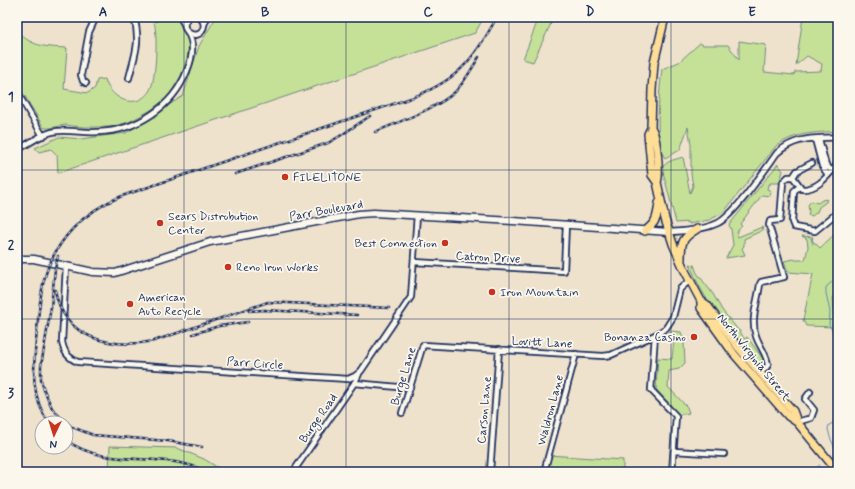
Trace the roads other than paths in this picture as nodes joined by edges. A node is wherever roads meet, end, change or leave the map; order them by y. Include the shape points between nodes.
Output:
1 (96, 17) edge
2 (134, 17) edge
3 (180, 17) edge
4 (189, 17) edge
5 (200, 17) edge
6 (207, 17) edge
7 (664, 17) edge
8 (184, 24) junction
9 (204, 25) junction
10 (188, 33) junction
11 (199, 34) junction
12 (192, 47) junction
13 (129, 78) dead end
14 (86, 84) dead end
15 (18, 95) edge
16 (42, 136) junction
17 (838, 137) edge
18 (817, 139) junction
19 (17, 150) edge
20 (812, 163) dead end
21 (838, 164) edge
22 (830, 173) junction
23 (790, 177) junction
24 (799, 187) junction
25 (660, 196) junction
26 (838, 212) edge
27 (417, 215) junction
28 (566, 224) junction
29 (697, 229) junction
30 (645, 231) junction
31 (670, 232) junction
32 (17, 259) edge
33 (414, 262) junction
34 (682, 264) junction
35 (66, 266) junction
36 (690, 280) junction
37 (701, 301) junction
38 (656, 335) junction
39 (423, 345) joint
40 (499, 349) junction
41 (576, 354) junction
42 (760, 373) junction
43 (359, 374) junction
44 (753, 376) junction
45 (354, 383) junction
46 (409, 388) junction
47 (810, 392) dead end
48 (402, 412) dead end
49 (798, 422) junction
50 (674, 451) junction
51 (724, 454) dead end
52 (292, 472) edge
53 (490, 472) edge
54 (544, 472) edge
55 (672, 472) edge
56 (838, 472) edge

1 - 14 street via 89,32 81,75
2 - 13 street via 138,38
3 - 8 street
4 - 8 street
5 - 9 street
6 - 9 street
7 - 25 main road, North Virginia Street via 653,73 651,128 654,134
8 - 10 street
9 - 11 street
10 - 11 street
10 - 12 street
11 - 12 street
12 - 16 street via 188,69 180,86 167,102 147,118 126,128 99,132 58,131
15 - 16 street
16 - 19 street
17 - 18 street
18 - 22 street via 822,166
18 - 29 street via 798,140 782,149 728,215 717,224
20 - 23 street
21 - 22 street
22 - 24 street via 810,188
23 - 24 street via 796,180
23 - 42 street via 783,182 780,220 770,221 769,225 784,277 761,282 753,321 756,338 768,362
24 - 26 street via 794,191 794,227 815,231
25 - 30 main road via 656,219
25 - 31 main road, North Virginia Street
27 - 28 main road, Parr Boulevard
27 - 33 street
27 - 35 main road, Parr Boulevard via 359,214 216,241 115,273 93,272
28 - 30 main road, Parr Boulevard
28 - 33 street, Catron Drive via 564,271
29 - 31 street
29 - 34 main road via 688,234 683,241
30 - 31 main road, Parr Boulevard
31 - 34 main road, North Virginia Street
32 - 35 main road, Parr Boulevard via 34,259
33 - 43 street via 412,292 408,302
34 - 36 main road, North Virginia Street
35 - 43 street, Parr Circle via 62,342 67,355 78,362 348,378
36 - 37 main road, North Virginia Street
36 - 38 street, Lovitt Lane via 680,289 669,324
37 - 42 main road, North Virginia Street via 707,305 730,338
37 - 44 main road, North Virginia Street via 701,308 712,324
38 - 41 street, Lovitt Lane via 611,355
38 - 50 street via 651,390 676,416
39 - 40 street, Lovitt Lane
39 - 46 street, Burge Lane
40 - 41 street, Lovitt Lane
40 - 53 street, Carson Lane
41 - 54 street, Waldron Lane
42 - 44 street
42 - 49 main road, North Virginia Street via 793,410
43 - 45 street, Burge Road
44 - 49 main road, North Virginia Street via 788,416
45 - 46 street
45 - 52 street, Burge Road
46 - 48 street, Burge Lane
47 - 49 street via 805,399 814,410 810,418
49 - 56 main road, North Virginia Street
50 - 51 street
50 - 55 street

